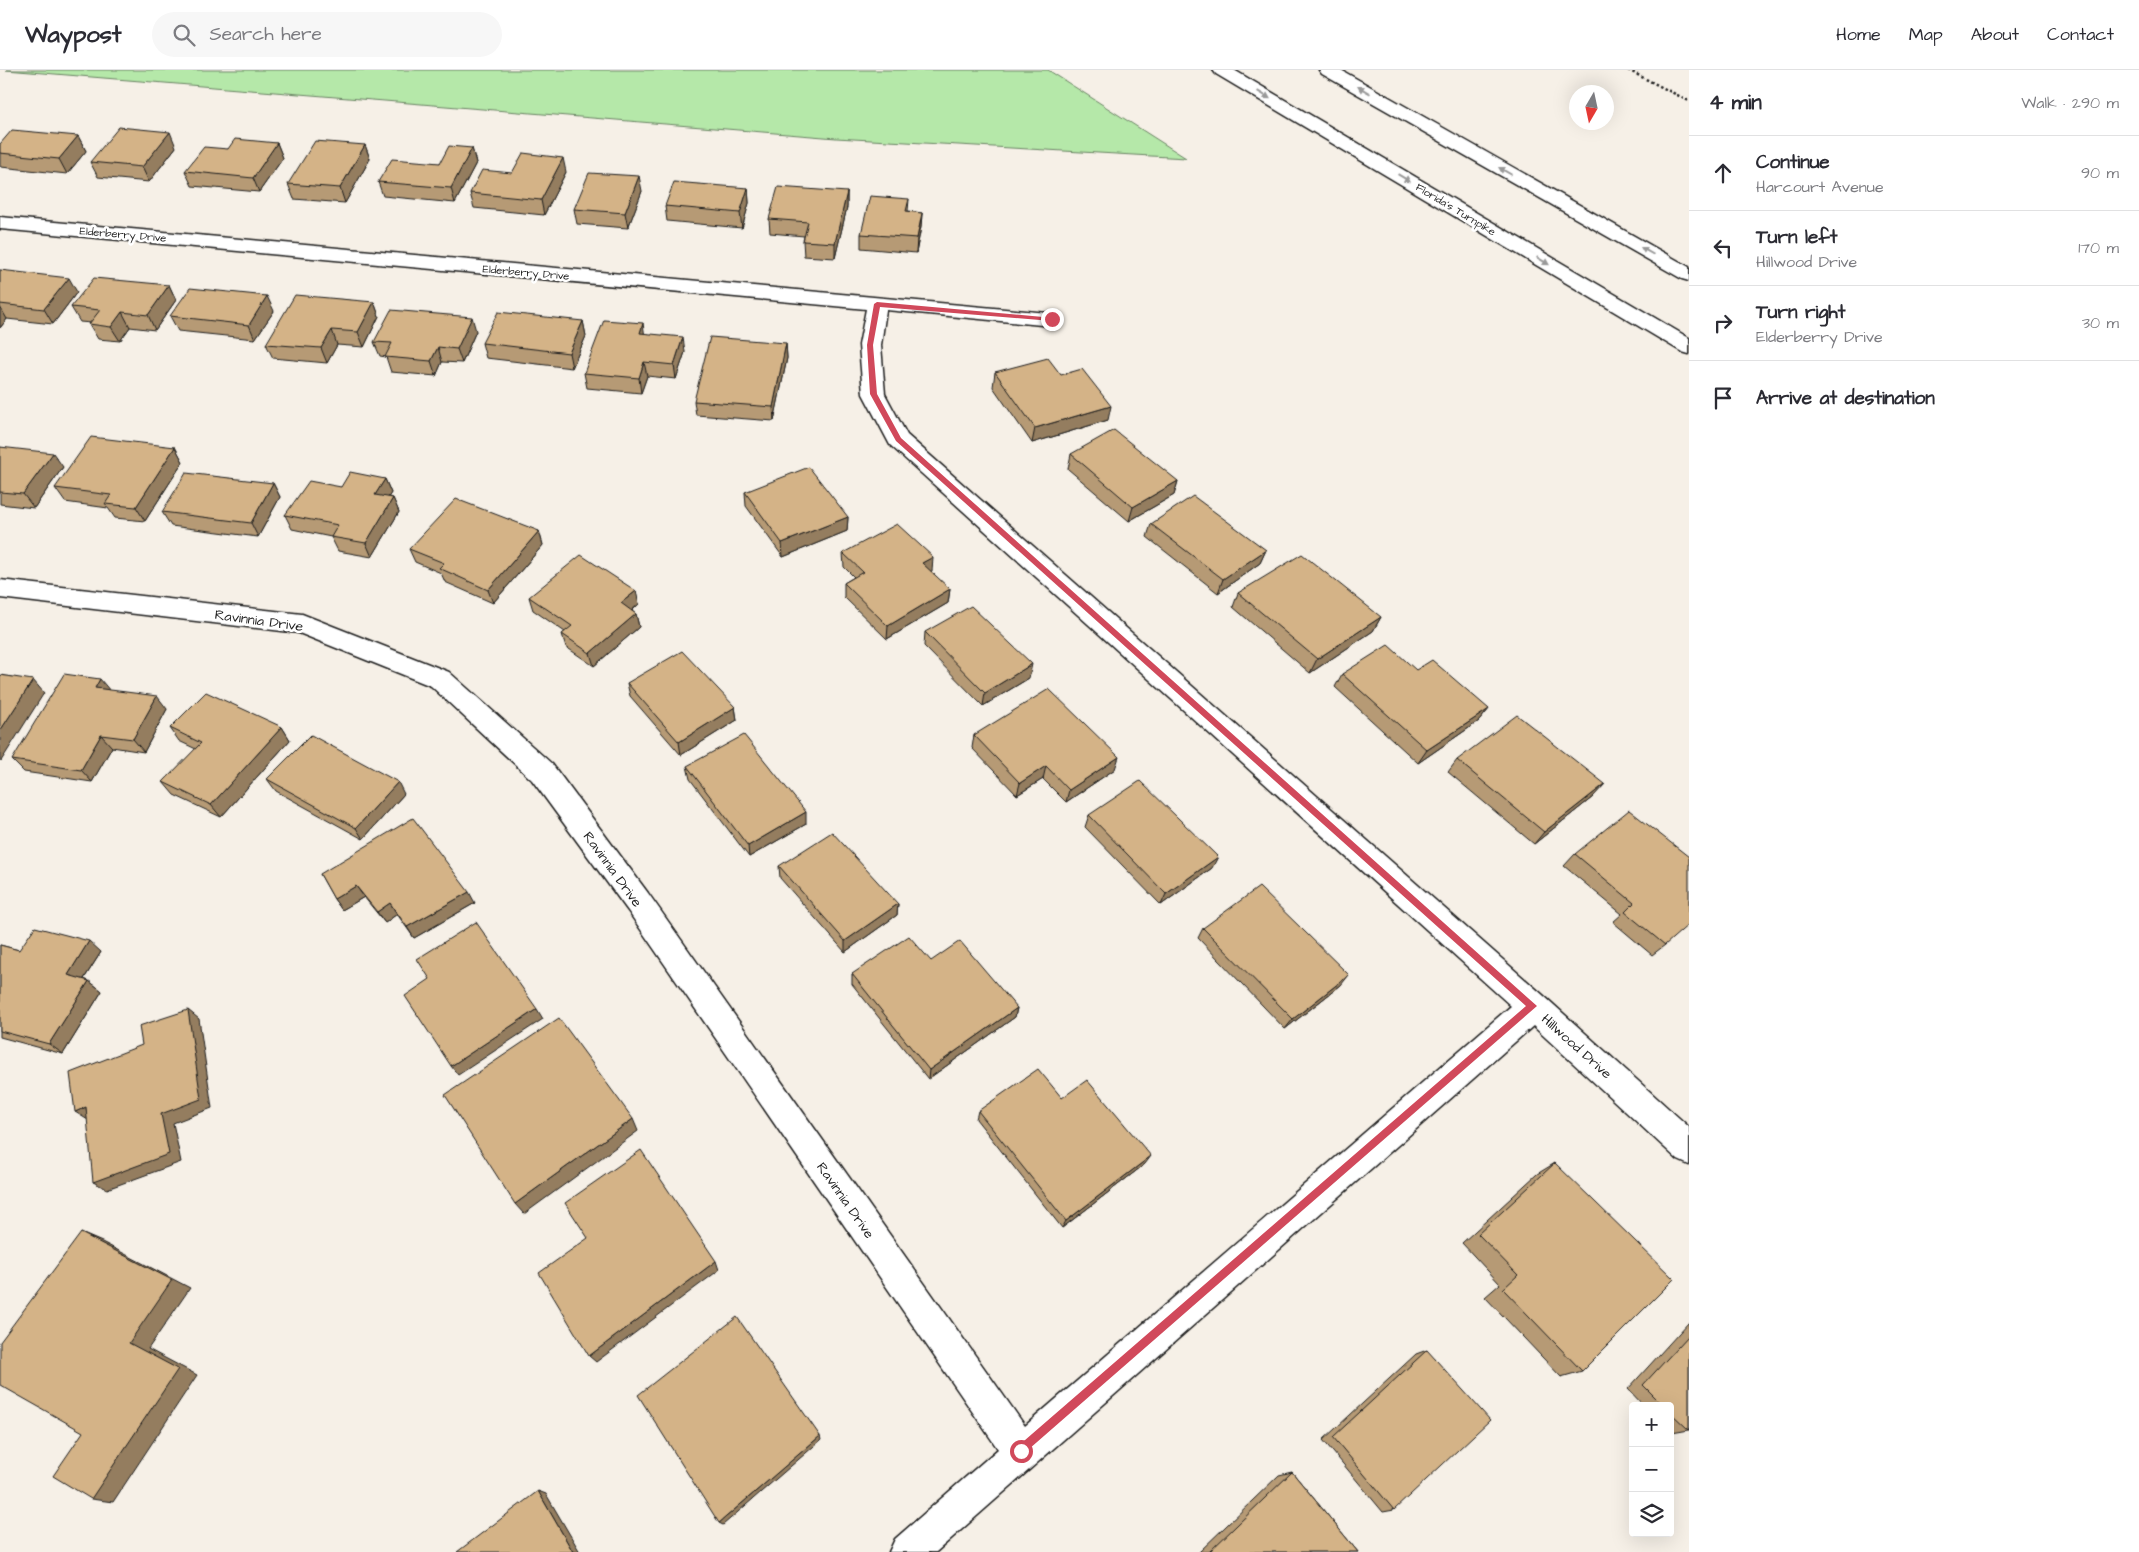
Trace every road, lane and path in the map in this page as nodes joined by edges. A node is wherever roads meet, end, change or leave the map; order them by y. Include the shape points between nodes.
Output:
1 (1222, 70) edge
2 (1328, 70) edge
3 (1628, 70) edge
4 (1689, 101) edge
5 (0, 222) edge
6 (1689, 275) edge
7 (877, 304) junction
8 (1052, 319) dead end
9 (1689, 348) edge
10 (0, 589) edge
11 (1532, 1006) junction
12 (1689, 1148) edge
13 (1021, 1451) junction
14 (908, 1552) edge

1 -> 9 main road, Florida's Turnpike
6 -> 2 main road
3 - 4 path
5 - 7 main road, Elderberry Drive
7 - 8 main road, Elderberry Drive
7 - 11 main road, Hillwood Drive via 870,345 874,394 898,440
10 - 13 main road, Ravinnia Drive via 302,624 440,679 542,772 643,910
11 - 12 main road, Hillwood Drive
11 - 13 main road
13 - 14 main road

